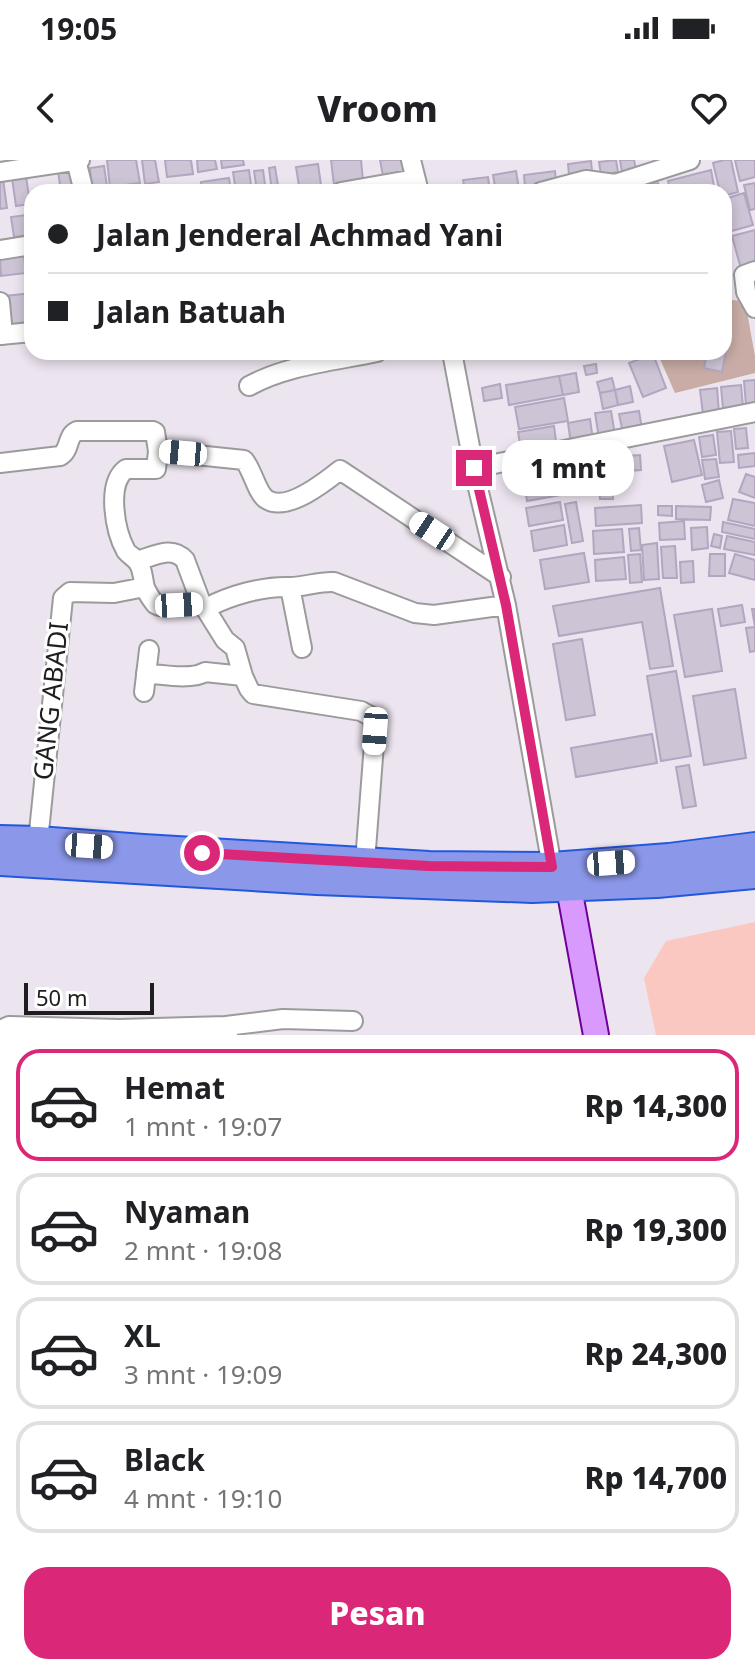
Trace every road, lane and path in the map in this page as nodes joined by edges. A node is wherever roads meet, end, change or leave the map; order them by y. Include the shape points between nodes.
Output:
1 (77, 160) edge
2 (690, 160) edge
3 (0, 172) edge
4 (415, 177) edge
5 (82, 184) edge
6 (380, 184) edge
7 (571, 184) edge
8 (615, 184) edge
9 (615, 184) edge
10 (24, 246) edge
11 (0, 250) edge
12 (755, 271) edge
13 (0, 302) edge
14 (755, 308) edge
15 (24, 333) edge
16 (2, 335) edge
17 (283, 360) edge
18 (338, 360) edge
19 (454, 360) edge
20 (284, 371) junction
21 (249, 386) dead end
22 (755, 412) edge
23 (158, 451) junction
24 (0, 463) edge
25 (474, 468) junction
26 (137, 561) junction
27 (501, 577) junction
28 (145, 587) junction
29 (290, 587) junction
30 (506, 605) junction
31 (204, 606) junction
32 (302, 648) dead end
33 (149, 650) dead end
34 (146, 673) junction
35 (243, 676) junction
36 (144, 692) dead end
37 (0, 840) edge
38 (755, 847) edge
39 (54, 850) junction
40 (0, 861) edge
41 (365, 862) junction
42 (755, 874) edge
43 (560, 877) junction
44 (353, 1021) dead end
45 (0, 1030) edge
46 (227, 1031) edge
47 (596, 1035) edge

1 - 3 street
1 - 5 street
2 - 8 street
4 - 6 street
7 - 9 street
10 - 11 street
12 - 14 street via 744,275
13 - 16 street
15 - 16 street
17 - 20 street
18 - 20 street
19 - 25 street
20 - 21 street
22 - 25 street
23 - 24 street via 153,431 77,431 64,454
23 - 26 street via 156,469 126,469 115,485 120,532
23 - 27 street via 244,460 270,501 306,495 333,466
25 - 27 street
26 - 28 street
26 - 31 street via 168,551 181,555
27 - 30 street
28 - 31 street via 159,606
28 - 39 street, GANG ABADI via 70,592 63,598
29 - 30 street via 334,582 427,615
29 - 31 street
29 - 32 street
30 - 43 street
31 - 35 street via 235,648
33 - 34 street
34 - 35 street
34 - 36 street
35 - 41 street via 253,694 372,717
37 - 39 highway
38 - 43 highway
39 - 40 highway
39 - 41 highway
39 - 43 highway via 393,884
41 - 43 highway
42 - 43 highway via 657,883
43 - 47 main road
44 - 46 street via 283,1019
45 - 46 street via 9,1026

